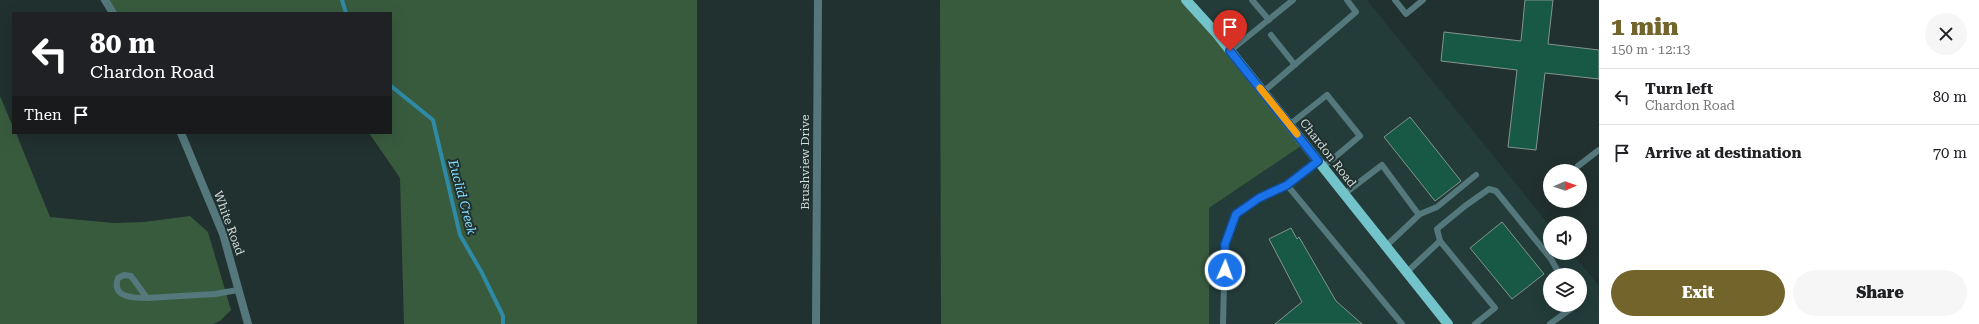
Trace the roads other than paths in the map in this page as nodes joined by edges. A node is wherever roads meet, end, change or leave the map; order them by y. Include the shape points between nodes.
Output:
1 (105, 0) edge
2 (818, 0) edge
3 (1252, 0) edge
4 (1293, 0) edge
5 (1347, 0) edge
6 (1395, 0) edge
7 (1422, 0) edge
8 (1191, 2) edge
9 (112, 12) edge
10 (1269, 20) junction
11 (1271, 35) dead end
12 (1230, 51) junction
13 (1295, 65) junction
14 (1263, 92) junction
15 (1289, 124) junction
16 (180, 134) edge
17 (1599, 150) edge
18 (1321, 164) junction
19 (1581, 164) edge
20 (1476, 175) dead end
21 (1287, 185) junction
22 (1344, 194) junction
23 (1418, 215) junction
24 (1440, 241) junction
25 (1386, 246) junction
26 (1556, 268) edge
27 (1407, 272) junction
28 (238, 290) junction
29 (147, 298) junction
30 (1566, 312) edge
31 (248, 324) edge
32 (816, 324) edge
33 (1222, 324) edge
34 (1402, 324) edge
35 (1448, 324) edge
36 (1475, 324) edge
37 (1550, 324) edge

1 - 9 street
2 - 32 street, Brushview Drive
3 - 10 lane
4 - 10 lane
5 - 13 lane via 1356,12
6 - 7 lane via 1406,14
8 - 12 main road, Chardon Road
10 - 12 lane
11 - 13 lane
12 - 14 main road, Chardon Road
13 - 14 lane
14 - 15 main road, Chardon Road
15 - 18 main road, Chardon Road
15 - 18 lane via 1327,95 1360,136
16 - 28 street, White Road via 223,234
17 - 19 lane
18 - 21 lane
18 - 22 main road, Chardon Road
20 - 23 lane via 1437,207
21 - 33 lane via 1259,198 1236,214 1225,244
21 - 34 lane
22 - 23 lane via 1382,165
22 - 25 main road, Chardon Road
23 - 25 lane
24 - 26 lane via 1437,229 1489,190 1496,191
24 - 27 lane
24 - 36 lane via 1494,308
25 - 27 main road, Chardon Road
27 - 35 main road, Chardon Road
28 - 29 lane
28 - 31 street, White Road
29 - 29 lane via 131,276 124,275 118,278 116,284 123,296
30 - 37 lane

